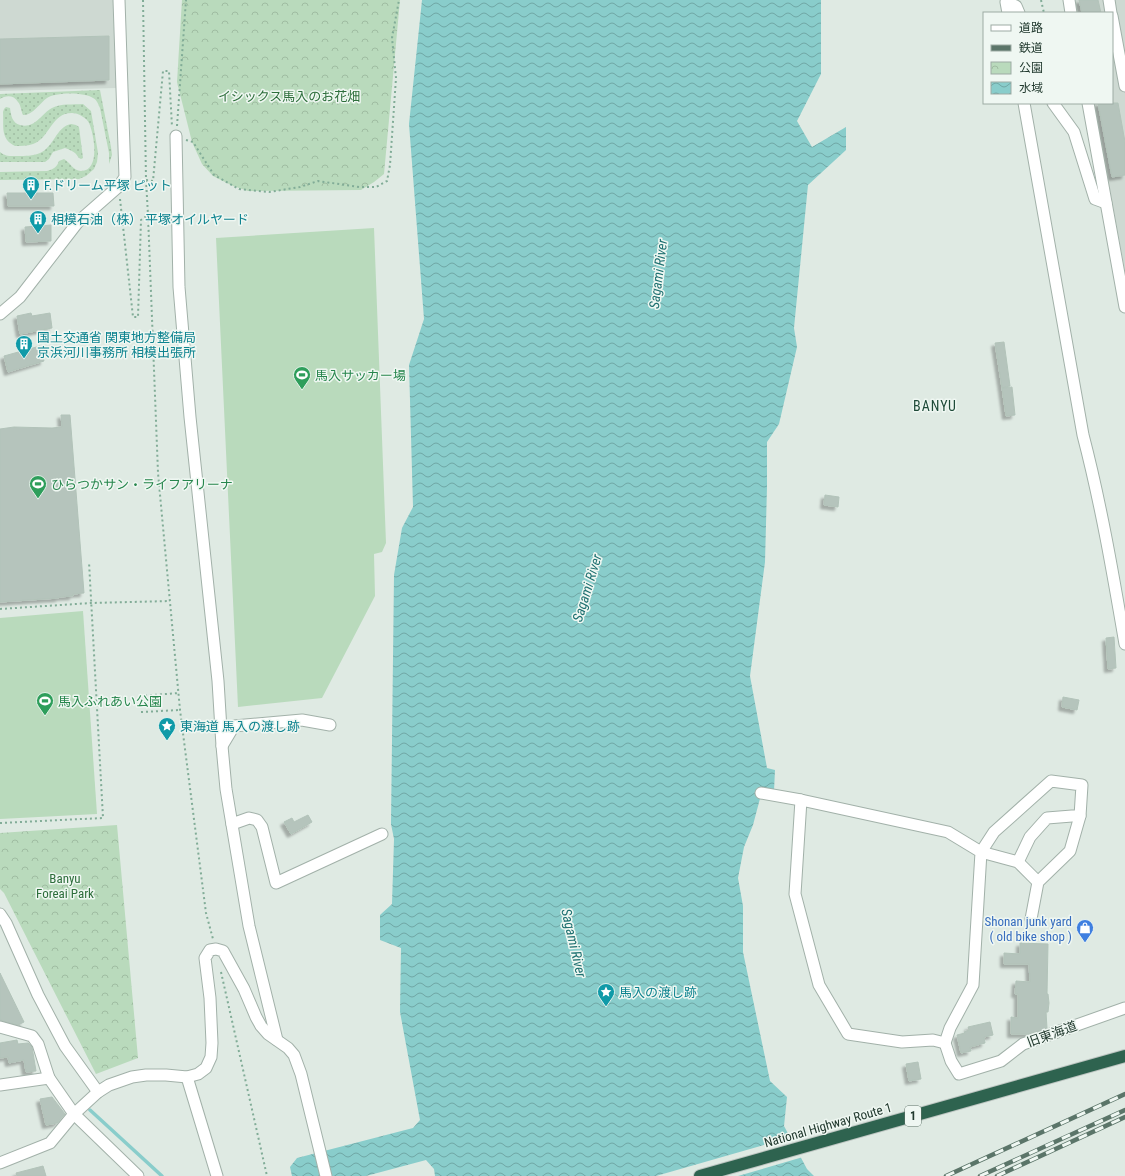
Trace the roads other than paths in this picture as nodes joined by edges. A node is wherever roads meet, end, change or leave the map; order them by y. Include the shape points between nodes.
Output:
1 (119, 0) edge
2 (1068, 0) edge
3 (1109, 0) edge
4 (1008, 12) edge
5 (1019, 12) edge
6 (1071, 12) edge
7 (1111, 12) edge
8 (1113, 21) edge
9 (1125, 86) edge
10 (1024, 104) edge
11 (1054, 104) edge
12 (1088, 104) edge
13 (178, 134) road end
14 (1106, 203) junction
15 (1125, 307) edge
16 (0, 314) edge
17 (1125, 644) edge
18 (330, 725) dead end
19 (222, 746) junction
20 (761, 793) dead end
21 (801, 800) junction
22 (1080, 816) junction
23 (232, 824) junction
24 (382, 834) dead end
25 (981, 852) junction
26 (1018, 862) junction
27 (1038, 882) junction
28 (0, 914) edge
29 (1031, 920) dead end
30 (1125, 1008) edge
31 (0, 1027) edge
32 (277, 1040) junction
33 (945, 1043) junction
34 (1125, 1056) edge
35 (187, 1077) junction
36 (49, 1078) junction
37 (0, 1085) edge
38 (98, 1092) junction
39 (74, 1114) junction
40 (0, 1163) edge
41 (138, 1176) edge
42 (217, 1176) edge
43 (326, 1176) edge
44 (700, 1176) edge

1 - 16 street via 124,177 119,186 78,222 20,297
2 - 6 street
3 - 7 street
4 - 5 street via 1006,2 1016,6
8 - 9 street
10 - 17 street via 1083,435 1095,482
11 - 14 street via 1074,132 1095,199
12 - 14 street
13 - 19 street via 179,286
14 - 15 street
18 - 19 street via 302,720 234,726
19 - 23 street
20 - 21 street
21 - 25 street via 948,832
21 - 33 street via 795,894 819,985 848,1034 902,1042 932,1040
22 - 25 street via 1082,785 1051,781 994,832
22 - 26 street via 1048,818 1030,837
22 - 27 street via 1070,851
23 - 24 street via 249,818 257,820 262,828 276,883
23 - 32 street via 249,926
25 - 26 street
25 - 33 street via 973,985 950,1028
26 - 27 street
27 - 29 street
28 - 38 street via 65,1046
30 - 33 street, 旧東海道 via 1023,1044 1001,1062 959,1074
31 - 36 street via 32,1036 38,1044
32 - 35 street via 261,1026 223,951 210,950 205,958 212,1029 211,1057 206,1068
32 - 43 street via 294,1055 301,1074
34 - 44 highway, National Highway Route 1 / 1
35 - 38 street via 132,1077 108,1085
35 - 42 street
36 - 37 street
36 - 39 street
38 - 39 street
39 - 40 street via 50,1143
39 - 41 street

